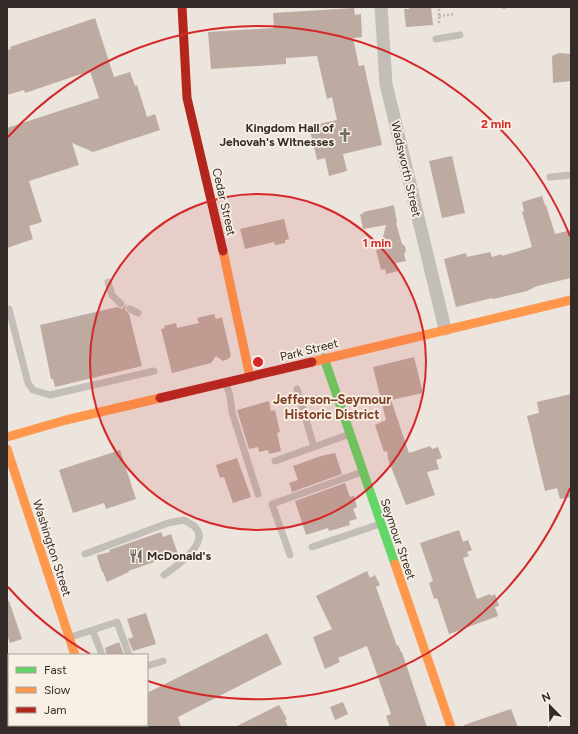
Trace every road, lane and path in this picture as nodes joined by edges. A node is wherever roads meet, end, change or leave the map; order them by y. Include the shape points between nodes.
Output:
1 (182, 7) edge
2 (381, 7) edge
3 (439, 7) edge
4 (504, 7) edge
5 (504, 11) dead end
6 (455, 14) dead end
7 (440, 16) junction
8 (439, 23) dead end
9 (460, 35) dead end
10 (436, 39) dead end
11 (571, 175) edge
12 (550, 177) dead end
13 (108, 282) dead end
14 (571, 300) edge
15 (121, 304) dead end
16 (9, 309) dead end
17 (130, 309) dead end
18 (138, 313) dead end
19 (445, 330) junction
20 (324, 358) junction
21 (154, 371) dead end
22 (250, 377) junction
23 (226, 382) junction
24 (297, 390) dead end
25 (350, 434) junction
26 (7, 436) edge
27 (314, 447) junction
28 (7, 449) edge
29 (275, 461) dead end
30 (363, 472) junction
31 (258, 494) dead end
32 (380, 524) junction
33 (312, 546) dead end
34 (85, 554) dead end
35 (290, 555) dead end
36 (164, 575) dead end
37 (93, 631) junction
38 (69, 638) junction
39 (75, 654) edge
40 (102, 654) edge
41 (129, 654) edge
42 (163, 661) dead end
43 (148, 666) edge
44 (451, 727) edge

1 - 22 main road, Cedar Street via 188,98
2 - 19 street, Wadsworth Street via 386,84
3 - 7 path
4 - 5 path
6 - 7 path
7 - 8 path
9 - 10 lane
11 - 12 lane
13 - 15 lane via 112,295
14 - 19 main road, Park Street
16 - 21 lane via 28,383 33,390 50,394
17 - 18 lane
19 - 20 main road, Park Street
20 - 22 main road, Park Street
20 - 25 main road, Seymour Street
22 - 23 main road, Park Street
23 - 26 main road, Park Street
23 - 31 lane via 232,412
24 - 27 lane
25 - 27 lane
25 - 30 main road, Seymour Street
27 - 29 lane
28 - 38 main road, Washington Street
30 - 32 main road, Seymour Street
30 - 35 lane via 272,504
32 - 33 lane
32 - 44 main road, Seymour Street
34 - 36 lane via 168,522 184,520 195,527 199,537 196,547 182,562
37 - 38 lane
37 - 40 lane
37 - 41 lane via 117,622
38 - 39 main road, Washington Street
42 - 43 lane

